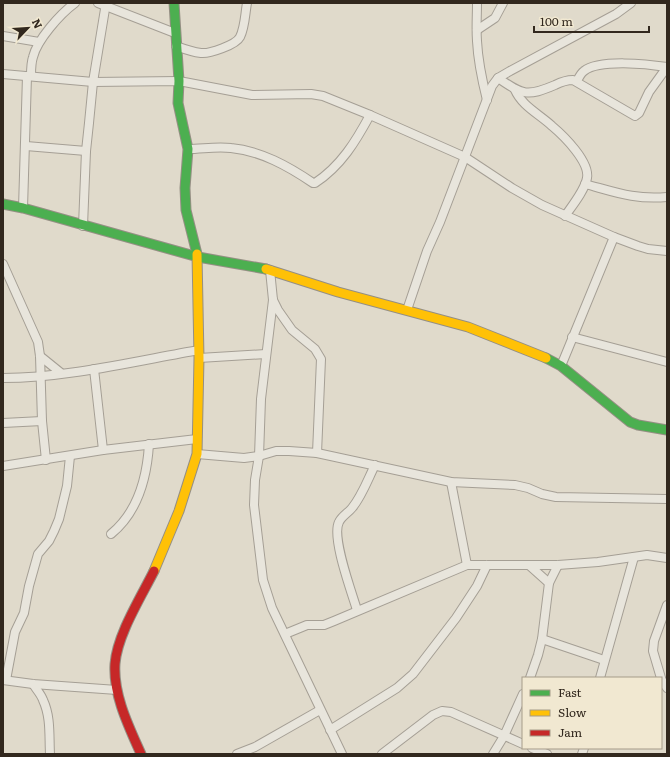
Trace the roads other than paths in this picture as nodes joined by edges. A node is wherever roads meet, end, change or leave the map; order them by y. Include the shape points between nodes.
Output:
1 (75, 3) edge
2 (174, 3) edge
3 (247, 3) edge
4 (477, 3) edge
5 (503, 3) edge
6 (631, 3) edge
7 (103, 4) edge
8 (477, 30) junction
9 (175, 33) junction
10 (3, 36) edge
11 (39, 42) junction
12 (176, 46) junction
13 (667, 67) edge
14 (3, 74) edge
15 (29, 76) junction
16 (498, 78) junction
17 (179, 81) junction
18 (577, 81) junction
19 (93, 82) junction
20 (515, 90) junction
21 (487, 100) junction
22 (370, 115) junction
23 (26, 146) junction
24 (188, 149) junction
25 (86, 151) junction
26 (465, 157) junction
27 (585, 184) junction
28 (667, 197) edge
29 (3, 204) edge
30 (23, 208) junction
31 (565, 216) junction
32 (83, 226) junction
33 (614, 237) junction
34 (667, 251) edge
35 (198, 257) junction
36 (3, 264) edge
37 (270, 270) junction
38 (273, 300) junction
39 (407, 310) junction
40 (572, 337) junction
41 (199, 354) junction
42 (266, 354) junction
43 (40, 356) junction
44 (667, 362) edge
45 (561, 366) junction
46 (94, 369) junction
47 (61, 373) junction
48 (41, 376) junction
49 (3, 378) edge
50 (42, 421) junction
51 (3, 423) edge
52 (667, 430) edge
53 (197, 439) junction
54 (149, 444) junction
55 (103, 450) junction
56 (317, 453) junction
57 (197, 454) junction
58 (70, 456) junction
59 (259, 456) junction
60 (46, 460) junction
61 (375, 465) junction
62 (3, 466) edge
63 (451, 482) junction
64 (667, 499) edge
65 (111, 534) dead end
66 (634, 557) junction
67 (667, 558) edge
68 (467, 565) junction
69 (488, 565) junction
70 (558, 565) junction
71 (530, 566) junction
72 (549, 583) junction
73 (667, 605) edge
74 (357, 610) junction
75 (284, 634) junction
76 (542, 639) junction
77 (604, 660) junction
78 (530, 677) edge
79 (600, 677) edge
80 (661, 677) edge
81 (4, 680) edge
82 (33, 684) junction
83 (51, 685) junction
84 (117, 690) junction
85 (522, 696) edge
86 (43, 699) junction
87 (320, 710) junction
88 (330, 730) junction
89 (504, 736) junction
90 (522, 744) edge
91 (534, 749) edge
92 (50, 754) edge
93 (141, 754) edge
94 (237, 754) edge
95 (342, 754) edge
96 (382, 754) edge
97 (494, 754) edge
98 (547, 754) edge

1 - 11 street
2 - 9 street
3 - 12 street via 240,38 232,44 202,53
4 - 8 street
5 - 8 street via 495,18
6 - 16 street via 616,14
7 - 9 street
7 - 19 street
8 - 21 street via 478,57
9 - 12 street
10 - 11 street
11 - 15 street via 32,58
12 - 17 street
13 - 18 street via 644,63 613,63 584,70
13 - 18 street via 635,116
14 - 15 street
15 - 19 street
15 - 23 street
16 - 20 street
16 - 21 street
17 - 19 street
17 - 22 street via 252,96 323,96
17 - 24 street via 178,103
18 - 20 street via 568,80 538,92 524,93
19 - 25 street
20 - 27 street via 521,100 554,127 582,158 587,172
21 - 26 street
22 - 24 street via 346,154 315,182 263,155 242,149
22 - 26 street
23 - 25 street
23 - 30 street
24 - 35 street via 186,210
25 - 32 street
26 - 31 street via 512,188
26 - 39 street via 427,251
27 - 28 street via 632,197
27 - 31 street
29 - 30 street
30 - 32 street
31 - 33 street
32 - 35 street
33 - 34 street via 648,250
33 - 40 street
35 - 37 street
35 - 41 street
36 - 43 street via 38,342
37 - 38 street
37 - 39 street via 338,292
38 - 42 street
38 - 56 street via 292,330 314,349 321,359
39 - 45 street via 468,327 540,355
40 - 44 street
40 - 45 street
41 - 42 street
41 - 46 street
41 - 53 street
42 - 59 street
43 - 47 street
43 - 48 street
45 - 52 street via 630,422
46 - 47 street
46 - 55 street
47 - 48 street
48 - 49 street
48 - 50 street
50 - 51 street
50 - 60 street
53 - 54 street
53 - 57 street
54 - 55 street
54 - 65 street via 141,493 120,527
55 - 58 street
56 - 59 street via 276,451
56 - 61 street
57 - 59 street via 244,458
57 - 84 street via 179,511 156,567 119,644 115,664
58 - 60 street
58 - 81 street via 67,486 59,519 38,554
59 - 75 street via 254,505 263,580
60 - 62 street
61 - 63 street
61 - 74 street via 360,496 339,522 337,532 339,548
63 - 64 street via 514,485 556,497
63 - 68 street
66 - 67 street via 647,555
66 - 70 street
66 - 77 street
68 - 69 street
68 - 74 street
69 - 71 street
69 - 88 street via 456,618 413,674 397,688
70 - 71 street
70 - 72 street
71 - 72 street
72 - 76 street
73 - 80 street via 653,650
74 - 75 street via 324,625 307,625
75 - 87 street
76 - 77 street
76 - 78 street
77 - 79 street
81 - 82 street
82 - 83 street
82 - 86 street
83 - 84 street
83 - 86 street
84 - 93 street
85 - 89 street
86 - 92 street via 49,721
87 - 88 street
87 - 94 street
88 - 95 street
89 - 90 street
89 - 96 street via 451,712 442,711
89 - 97 street
91 - 98 street

